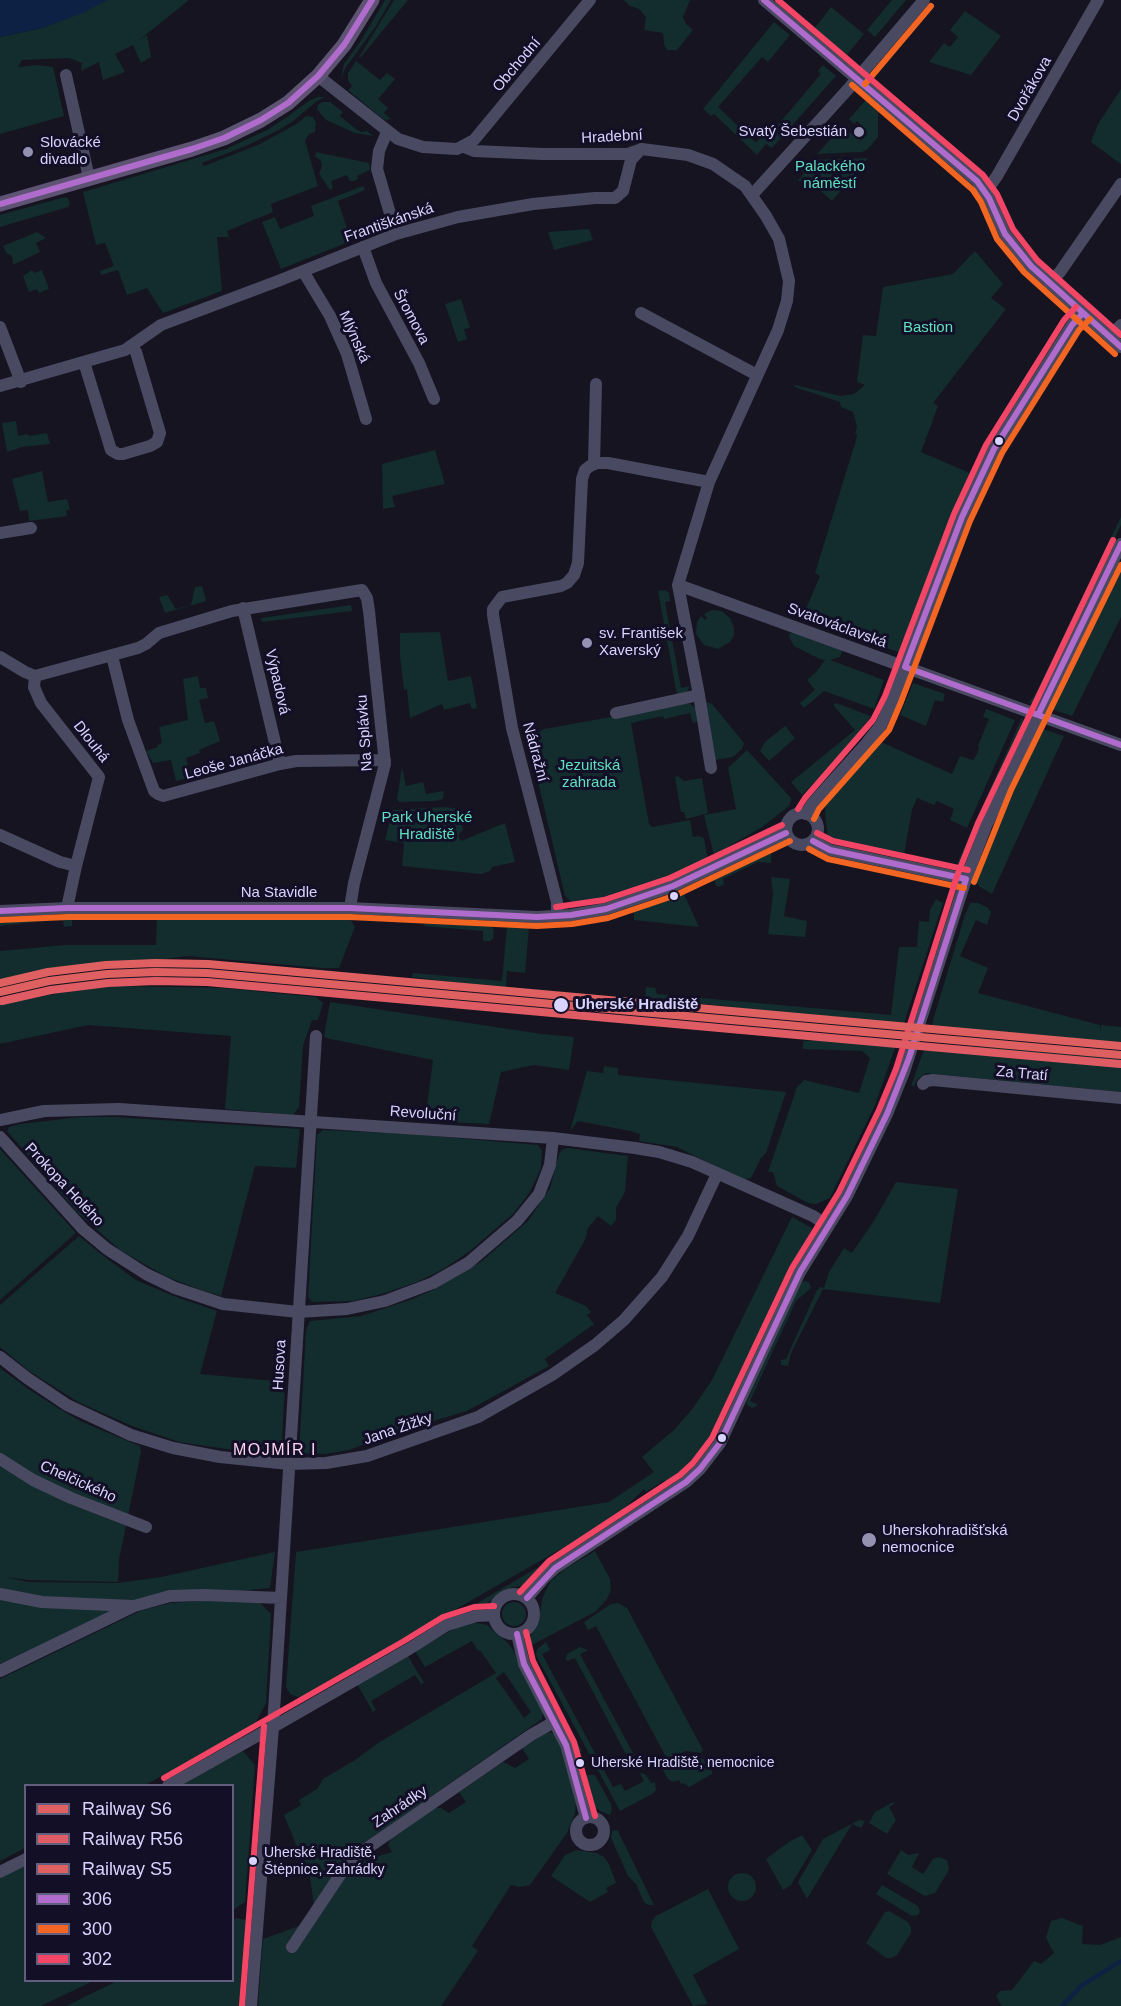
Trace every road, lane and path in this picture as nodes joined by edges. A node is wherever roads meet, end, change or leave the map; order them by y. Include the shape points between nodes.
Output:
1 (372, 0) edge
2 (590, 0) edge
3 (764, 0) edge
4 (924, 0) edge
5 (1098, 0) edge
6 (66, 75) dead end
7 (318, 76) junction
8 (858, 78) junction
9 (387, 132) junction
10 (464, 147) junction
11 (642, 148) junction
12 (89, 178) junction
13 (1121, 184) edge
14 (983, 188) junction
15 (752, 195) junction
16 (0, 204) edge
17 (396, 234) junction
18 (363, 247) junction
19 (303, 272) junction
20 (1049, 283) junction
21 (641, 313) dead end
22 (1083, 313) junction
23 (1121, 325) edge
24 (0, 327) edge
25 (1110, 337) junction
26 (132, 346) junction
27 (1121, 347) edge
28 (84, 362) junction
29 (757, 375) junction
30 (21, 382) junction
31 (596, 384) dead end
32 (0, 386) edge
33 (434, 399) dead end
34 (366, 419) dead end
35 (594, 464) junction
36 (709, 482) junction
37 (31, 528) dead end
38 (0, 533) edge
39 (1121, 544) edge
40 (678, 585) junction
41 (243, 608) junction
42 (112, 656) junction
43 (0, 657) edge
44 (905, 667) junction
45 (35, 676) junction
46 (699, 695) junction
47 (616, 713) dead end
48 (1038, 715) junction
49 (1121, 745) edge
50 (384, 760) junction
51 (280, 764) junction
52 (711, 768) dead end
53 (806, 814) junction
54 (786, 833) junction
55 (0, 835) edge
56 (813, 841) junction
57 (76, 866) junction
58 (966, 879) junction
59 (67, 908) junction
60 (350, 908) junction
61 (0, 911) edge
62 (557, 916) junction
63 (316, 1036) dead end
64 (922, 1084) dead end
65 (1121, 1098) edge
66 (0, 1120) edge
67 (310, 1121) junction
68 (0, 1137) edge
69 (553, 1138) junction
70 (717, 1174) junction
71 (828, 1226) junction
72 (298, 1312) junction
73 (0, 1357) edge
74 (0, 1459) edge
75 (289, 1464) junction
76 (146, 1527) dead end
77 (0, 1594) edge
78 (281, 1598) junction
79 (527, 1598) junction
80 (134, 1606) junction
81 (494, 1614) junction
82 (517, 1634) junction
83 (0, 1671) edge
84 (275, 1695) junction
85 (300, 1712) junction
86 (554, 1722) junction
87 (273, 1727) junction
88 (170, 1784) edge
89 (586, 1818) dead end
90 (24, 1860) edge
91 (0, 1872) edge
92 (292, 1947) dead end
93 (251, 2006) edge

1 - 7 main road via 344,45
2 - 10 street, Obchodní via 474,140
3 - 8 street
4 - 8 street
5 - 14 street, Dvořákova via 997,176
6 - 12 street
7 - 9 street, Hradební
7 - 12 main road via 279,109 224,138
8 - 14 street
8 - 15 street
9 - 10 street, Hradební via 423,147
9 - 17 street via 377,169
10 - 11 street, Hradební via 474,151 543,154 628,154
11 - 15 street, Hradební via 704,160 733,177
11 - 17 street, Františkánská via 632,160 623,190 615,198 533,204 450,219
12 - 16 main road
13 - 20 street
14 - 20 street via 1009,240
15 - 29 street, Hradební via 779,239 789,281 778,330
17 - 18 street, Františkánská
18 - 19 street, Františkánská
18 - 33 street, Šromova via 376,283
19 - 26 street, Františkánská via 161,325
19 - 34 street, Mlýnská via 347,354
20 - 22 street
21 - 29 street
22 - 25 street
22 - 44 street via 994,449 962,517
23 - 25 street
24 - 30 street
25 - 27 street
26 - 28 street, Františkánská
26 - 28 street via 160,433 158,442 150,446 123,454 111,450
28 - 30 street, Františkánská
29 - 36 street, Hradební
30 - 32 street, Františkánská
31 - 35 street
35 - 36 street via 608,463
35 - 62 street, Nádražní via 582,478 578,563 574,575 561,585 502,597 493,615 512,728 557,902
36 - 40 street, Hradební
37 - 38 street
39 - 48 street
40 - 44 street, Svatováclavská
40 - 46 street
41 - 42 street via 159,633 138,648
41 - 50 street, Na Splávku via 362,590 369,611
41 - 51 street, Výpadová
42 - 45 street
42 - 51 street, Leoše Janáčka via 128,720 158,794 163,796
43 - 45 street
44 - 48 street, Svatováclavská
44 - 53 street via 881,724
45 - 57 street, Dlouhá via 34,687 41,703 99,777
46 - 47 street
46 - 52 street
48 - 49 street, Svatováclavská
48 - 58 street via 990,816
50 - 51 street, Leoše Janáčka
50 - 60 street, Na Splávku
53 - 54 street via 789,819
53 - 56 street via 817,825
54 - 56 street via 797,845
54 - 62 street, Na Stavidle via 673,886 606,909
55 - 57 street
56 - 58 street via 840,853
57 - 59 street, Dlouhá
58 - 71 street via 899,1085 847,1196
59 - 60 street, Na Stavidle
59 - 61 street, Na Stavidle
60 - 62 street, Na Stavidle
63 - 67 street, Husova
64 - 65 street, Za Tratí via 931,1080
66 - 67 street, Revoluční via 44,1111 95,1109
67 - 69 street, Revoluční
67 - 72 street, Husova
68 - 72 street, Prokopa Holého via 83,1229 146,1274 223,1304
69 - 70 street, Revoluční via 659,1152
69 - 72 street, Prokopa Holého via 550,1165 539,1194 517,1221 468,1263 433,1283 385,1301 347,1309
70 - 71 street, Revoluční
70 - 75 street, Jana Žižky via 688,1236 662,1277 624,1320 574,1360 496,1408 433,1434 347,1461
71 - 79 street via 800,1272 726,1433 706,1462 672,1493 555,1568
72 - 75 street, Husova
73 - 75 street, Jana Žižky via 67,1405 131,1435 201,1454
74 - 76 street, Chelčického via 71,1498
75 - 78 street, Husova
77 - 80 street via 42,1602
78 - 80 street via 170,1596
78 - 84 street, Husova
79 - 81 street via 505,1596
79 - 82 street via 534,1618 527,1630
80 - 83 street
81 - 82 street via 503,1631
81 - 85 street via 455,1621
82 - 86 street via 524,1664
84 - 85 street via 283,1707
84 - 87 street, Husova
85 - 87 street
86 - 89 street via 570,1757
86 - 92 street, Zahrádky via 350,1860
87 - 88 street
87 - 93 street, Husova
90 - 91 street

